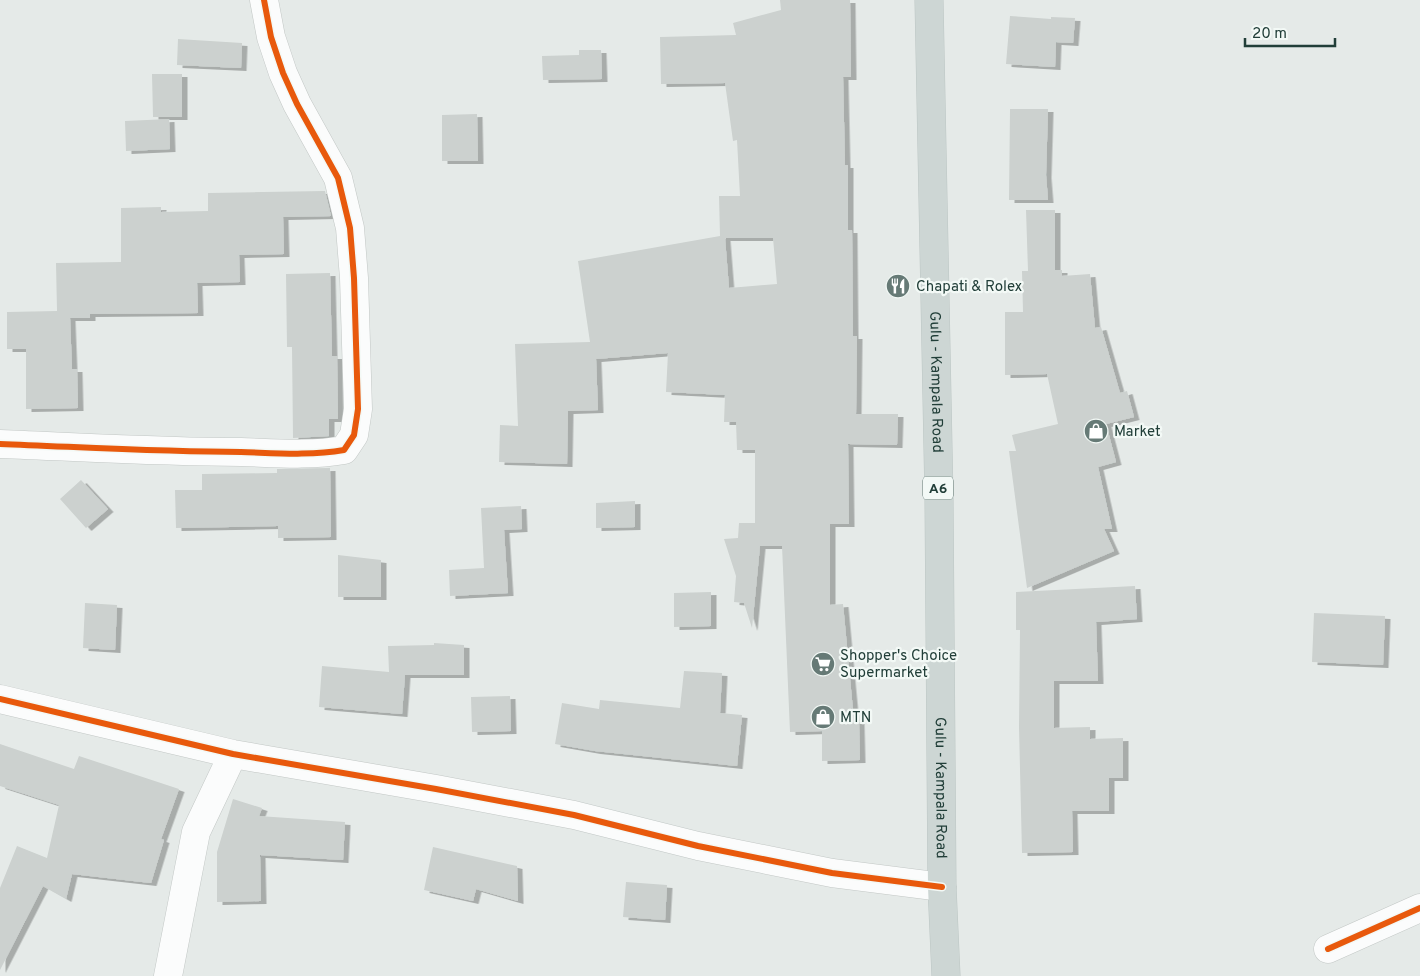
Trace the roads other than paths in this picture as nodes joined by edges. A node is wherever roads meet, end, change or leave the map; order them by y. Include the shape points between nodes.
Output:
1 (264, 0) edge
2 (928, 0) edge
3 (0, 444) edge
4 (0, 699) edge
5 (233, 754) junction
6 (942, 887) junction
7 (1420, 908) edge
8 (1328, 949) dead end
9 (168, 976) edge
10 (946, 976) edge

1 - 3 street via 265,14 283,73 338,178 350,228 358,409 354,435 344,450 302,454
2 - 6 main road, Gulu - Kampala Road / A6 via 939,498
4 - 5 street
5 - 6 street via 564,813 698,846 832,873
5 - 9 street via 196,832
6 - 10 main road, Gulu - Kampala Road / A6
7 - 8 street

